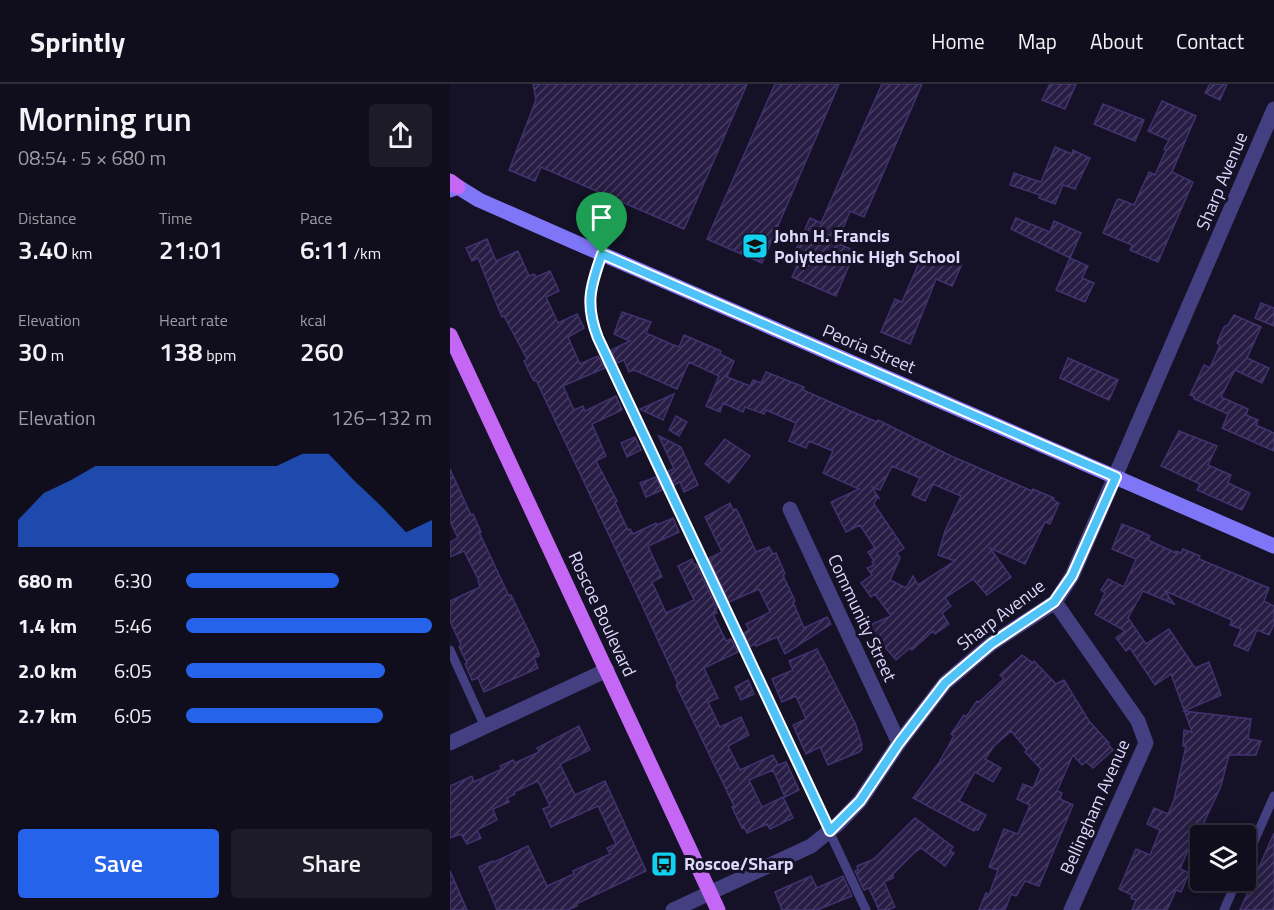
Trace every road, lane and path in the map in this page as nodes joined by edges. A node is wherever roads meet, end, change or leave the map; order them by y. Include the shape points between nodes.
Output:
1 (1274, 110) edge
2 (453, 186) edge
3 (602, 254) junction
4 (450, 335) edge
5 (1116, 477) junction
6 (790, 509) dead end
7 (1274, 546) edge
8 (1054, 602) junction
9 (450, 650) edge
10 (606, 670) junction
11 (485, 727) junction
12 (450, 743) edge
13 (899, 743) junction
14 (1274, 796) edge
15 (830, 831) junction
16 (1256, 837) edge
17 (1232, 891) edge
18 (710, 893) junction
19 (673, 910) edge
20 (718, 910) edge
21 (866, 910) edge
22 (1071, 910) edge
23 (1224, 910) edge

1 - 5 street, Sharp Avenue
2 - 3 street, Peoria Street
3 - 5 street, Peoria Street
3 - 15 lane via 592,281 590,318
4 - 10 main road, Roscoe Boulevard
5 - 7 street, Peoria Street
5 - 8 street, Sharp Avenue via 1072,576
6 - 13 street, Community Street
8 - 13 street, Sharp Avenue via 991,644 945,683
8 - 22 street, Bellingham Avenue via 1138,721 1146,743
9 - 11 lane
10 - 11 street
10 - 18 main road, Roscoe Boulevard
11 - 12 street
13 - 15 street, Sharp Avenue via 860,801
14 - 16 lane
15 - 18 street, Sharp Avenue via 811,846
15 - 21 lane
17 - 23 lane
18 - 19 street, Sharp Avenue
18 - 20 main road, Roscoe Boulevard

